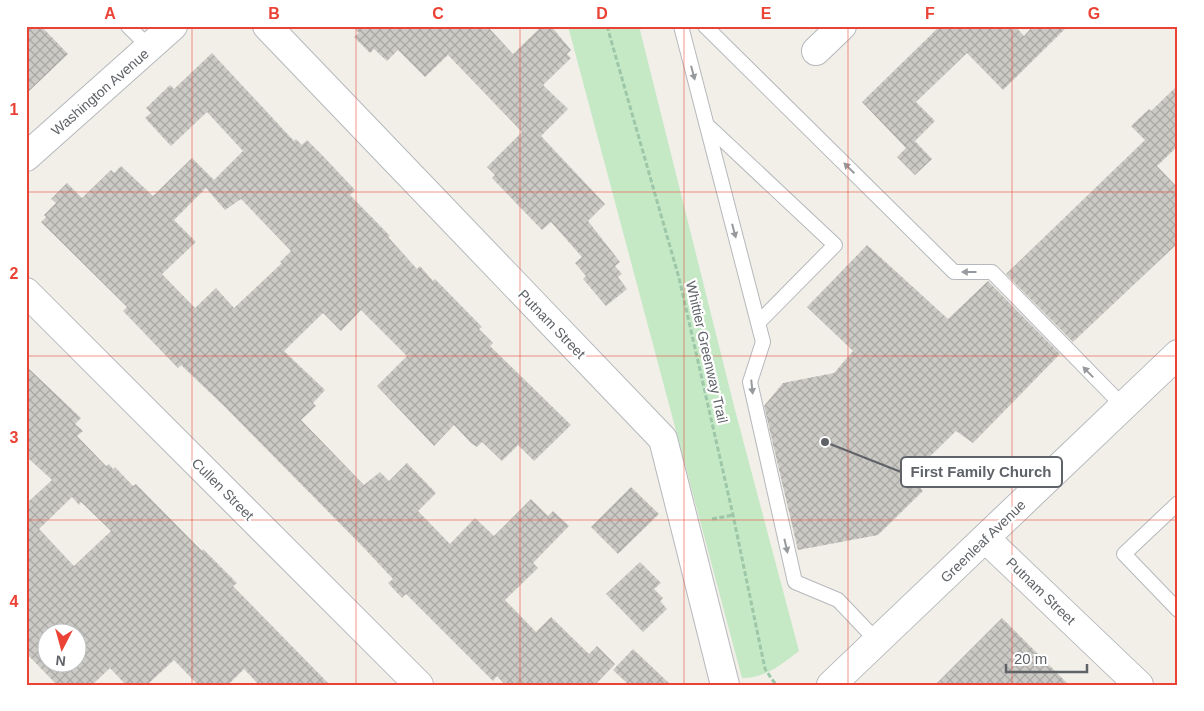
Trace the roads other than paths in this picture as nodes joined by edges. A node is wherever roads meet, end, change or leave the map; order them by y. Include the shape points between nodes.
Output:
1 (128, 26) edge
2 (173, 26) edge
3 (267, 26) edge
4 (681, 26) edge
5 (705, 26) edge
6 (842, 26) edge
7 (150, 48) junction
8 (816, 51) dead end
9 (707, 125) junction
10 (26, 157) edge
11 (26, 292) edge
12 (758, 323) junction
13 (1178, 354) edge
14 (1124, 406) junction
15 (1178, 503) edge
16 (986, 539) junction
17 (1178, 610) edge
18 (877, 641) junction
19 (419, 685) edge
20 (725, 685) edge
21 (831, 685) edge
22 (1138, 685) edge

1 - 7 lane
2 - 7 street, Washington Avenue
3 - 20 street, Putnam Street via 663,439
4 -> 9 lane
14 -> 5 lane via 992,272 954,272
6 - 8 street
7 - 10 street, Washington Avenue
9 -> 12 lane
9 - 12 lane via 835,245
11 - 19 street, Cullen Street
12 -> 18 lane via 763,342 750,382 794,582 838,600
13 - 14 street, Greenleaf Avenue
14 - 16 street, Greenleaf Avenue
15 - 17 lane via 1124,554
16 - 18 street, Greenleaf Avenue
16 - 22 street, Putnam Street
18 - 21 street, Greenleaf Avenue

